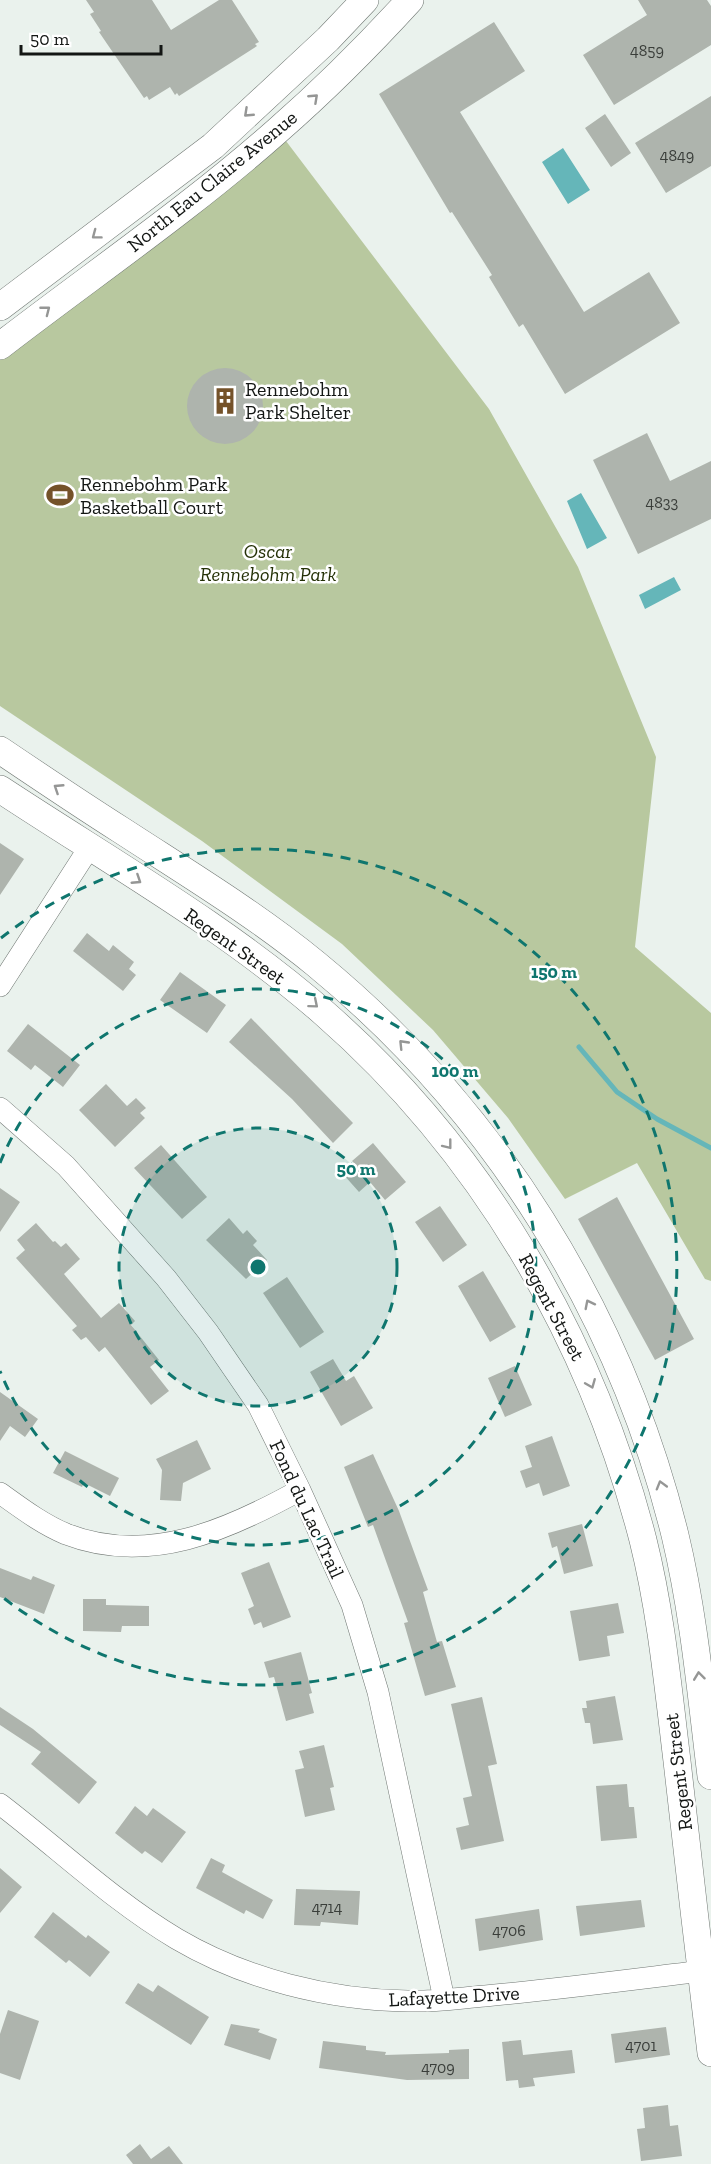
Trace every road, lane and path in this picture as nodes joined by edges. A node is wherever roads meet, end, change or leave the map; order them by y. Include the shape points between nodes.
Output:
1 (366, 0) edge
2 (410, 0) edge
3 (0, 307) edge
4 (0, 346) edge
5 (0, 750) edge
6 (0, 789) edge
7 (106, 821) junction
8 (88, 848) junction
9 (0, 986) edge
10 (0, 1108) edge
11 (300, 1490) junction
12 (0, 1493) edge
13 (711, 1776) edge
14 (0, 1804) edge
15 (706, 1970) edge
16 (444, 1999) junction
17 (711, 2053) edge

1 -> 3 street, North Eau Claire Avenue via 213,146
4 -> 2 street, North Eau Claire Avenue via 276,132 355,59
7 -> 5 street, Regent Street
6 - 8 street, Regent Street
7 - 8 street
13 -> 7 street, Regent Street via 693,1629 675,1536 647,1438 602,1330 538,1214 470,1118 349,992 265,924
8 - 9 street
8 -> 15 street, Regent Street via 247,952 301,993 359,1046 407,1095 471,1175 550,1296 610,1431 643,1541 662,1636
10 - 11 street, Fond du Lac Trail via 66,1166 194,1314 258,1406
11 - 12 street via 269,1508 194,1540 134,1548 68,1534
11 - 16 street, Fond du Lac Trail via 352,1605 378,1692
14 - 16 street, Lafayette Drive via 135,1912 229,1964 332,1995 410,2001
15 - 16 street, Lafayette Drive
15 - 17 street, Regent Street

